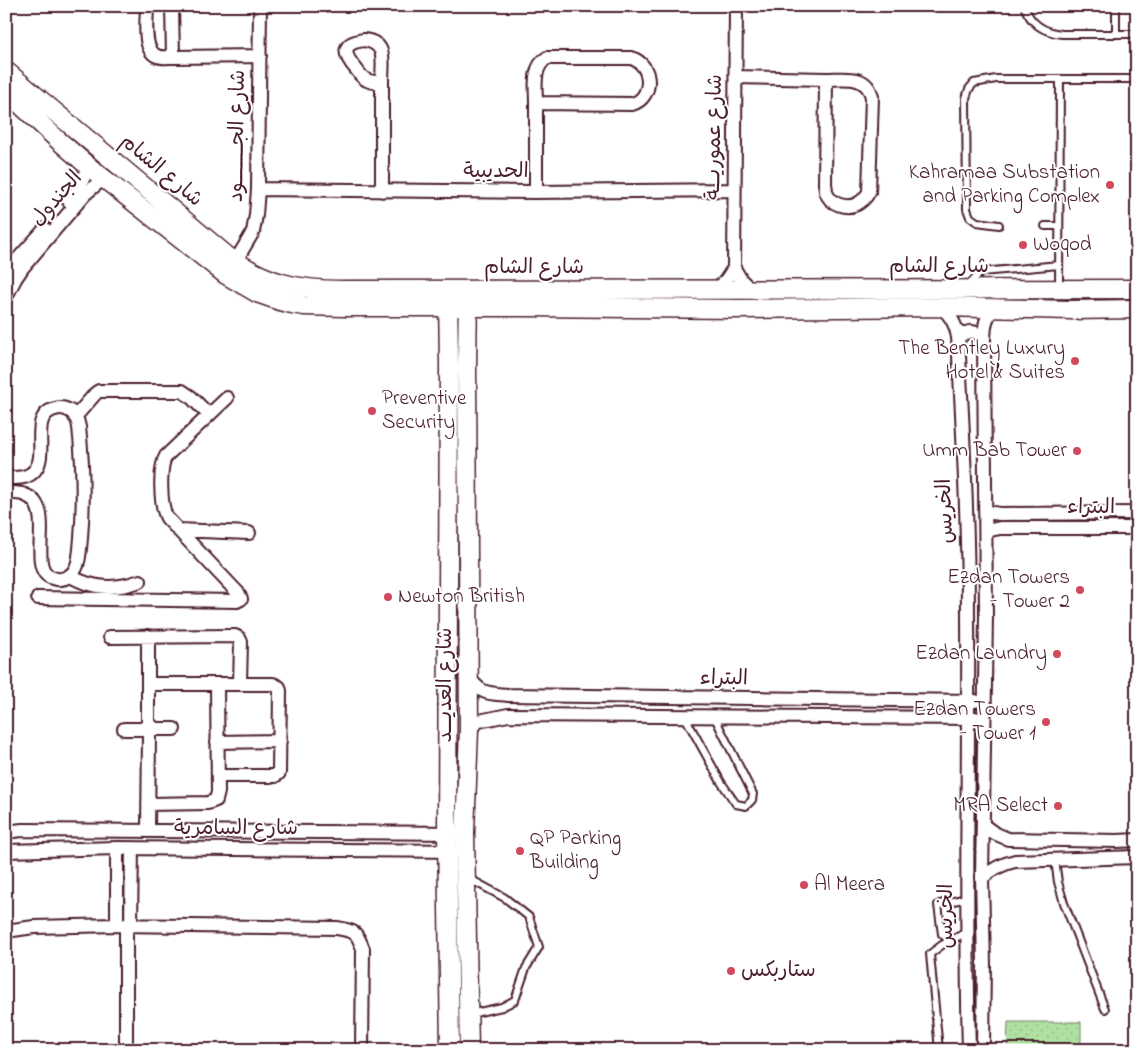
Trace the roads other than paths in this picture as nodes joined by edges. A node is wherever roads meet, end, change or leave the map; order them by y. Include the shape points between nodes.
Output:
1 (147, 6) edge
2 (172, 6) edge
3 (260, 6) edge
4 (736, 6) edge
5 (1024, 6) edge
6 (1116, 6) edge
7 (1116, 34) junction
8 (1137, 34) edge
9 (260, 56) junction
10 (173, 57) junction
11 (6, 71) edge
12 (736, 77) junction
13 (826, 79) junction
14 (1060, 79) junction
15 (1137, 79) edge
16 (382, 81) dead end
17 (6, 91) edge
18 (536, 103) junction
19 (88, 166) junction
20 (104, 178) junction
21 (258, 189) junction
22 (734, 190) junction
23 (382, 191) junction
24 (536, 192) junction
25 (999, 225) dead end
26 (1045, 226) dead end
27 (1059, 226) junction
28 (236, 262) junction
29 (1059, 266) junction
30 (734, 268) junction
31 (6, 274) edge
32 (1137, 289) edge
33 (716, 290) junction
34 (751, 290) junction
35 (962, 290) junction
36 (1059, 290) junction
37 (6, 297) edge
38 (448, 299) junction
39 (468, 299) junction
40 (942, 307) junction
41 (994, 308) junction
42 (1137, 309) edge
43 (958, 337) junction
44 (984, 338) junction
45 (227, 398) dead end
46 (209, 415) junction
47 (76, 417) junction
48 (6, 478) edge
49 (6, 493) edge
50 (986, 512) junction
51 (1137, 513) edge
52 (1137, 528) edge
53 (178, 530) junction
54 (986, 531) junction
55 (249, 533) dead end
56 (70, 576) junction
57 (140, 581) dead end
58 (38, 598) dead end
59 (148, 636) junction
60 (110, 637) dead end
61 (469, 678) junction
62 (149, 684) junction
63 (217, 684) junction
64 (240, 684) junction
65 (968, 701) junction
66 (985, 701) junction
67 (714, 716) junction
68 (686, 717) junction
69 (968, 718) junction
70 (985, 718) junction
71 (124, 729) dead end
72 (148, 729) junction
73 (174, 729) dead end
74 (468, 729) junction
75 (280, 741) junction
76 (217, 742) junction
77 (218, 776) junction
78 (148, 804) junction
79 (983, 825) junction
80 (148, 831) junction
81 (6, 832) edge
82 (1137, 840) edge
83 (447, 842) junction
84 (465, 842) junction
85 (117, 848) junction
86 (132, 848) junction
87 (6, 851) edge
88 (1137, 857) edge
89 (1055, 860) junction
90 (466, 877) junction
91 (982, 878) junction
92 (967, 898) junction
93 (125, 926) junction
94 (6, 931) edge
95 (967, 932) junction
96 (950, 941) junction
97 (1105, 1009) dead end
98 (469, 1014) junction
99 (126, 1050) edge
100 (362, 1050) edge
101 (450, 1050) edge
102 (469, 1050) edge
103 (938, 1050) edge
104 (969, 1050) edge
105 (983, 1050) edge

1 - 10 street via 147,44 150,51 159,57
2 - 10 street
3 - 9 street, شارع الجــــــــود
4 - 12 street, شارع عموريـــة
5 - 7 lane via 1034,24 1052,33
6 - 7 lane
7 - 8 lane
9 - 10 street
9 - 21 street, شارع الجــــــــود
11 - 28 street, شارع الشام
12 - 13 street
12 - 22 street, شارع عموريـــة
13 - 13 street via 858,80 868,86 872,96 869,192 851,206 834,203 826,193
14 - 15 lane
14 - 25 lane via 996,80 974,83 969,89 966,98 967,209 977,222
14 - 27 lane
16 - 23 street
17 - 19 street, شارع الشام
18 - 18 street via 536,71 547,58 632,58 641,63 648,75 646,92 637,103
18 - 24 street
19 - 20 street, شارع الشام
19 - 31 street, الجندول via 77,192
20 - 37 street, الجندول via 84,195 23,267
20 - 38 street, شارع الشام via 226,275 267,297 304,306 345,307
21 - 23 street, الحديبية
21 - 28 street, شارع الجــــــــود via 253,232
22 - 24 street, الحديبية
22 - 30 street, شارع عموريـــة
23 - 24 street, الحديبية
26 - 27 lane
27 - 29 lane
28 - 38 street, شارع الشام via 262,277 309,289
29 - 35 lane via 981,272
29 - 36 lane
30 - 33 street
30 - 34 street
32 - 36 street, شارع الشام
33 - 34 street, شارع الشام
33 - 39 street, شارع الشام
34 - 35 street, شارع الشام
35 - 36 street, شارع الشام
38 - 39 street, شارع الشام
38 - 83 street, شارع العديـــد
39 - 40 street, شارع الشام via 738,309
39 - 61 street, شارع العديـــد
40 - 41 street, شارع الشام
40 - 43 street, الخريس via 952,318
41 - 42 street, شارع الشام
41 - 44 street, الخريس via 988,316
43 - 44 street via 970,332
43 - 65 street, الخريس via 966,512
44 - 50 street, الخريس
45 - 46 street
46 - 47 street via 182,391 99,391
46 - 53 street via 163,461 163,509
47 - 48 street via 64,408 49,411 40,424 40,459 35,469 21,478
47 - 56 street via 81,443 83,510 78,564
49 - 56 street via 26,495 38,505 41,515 40,563 44,572 56,579
50 - 51 street, البتراء
50 - 54 street, الخريس
52 - 54 street, البتراء via 1000,528
53 - 55 street
53 - 58 street via 241,599
54 - 66 street, الخريس
56 - 57 street via 99,586 120,586
59 - 60 street
59 - 62 street
59 - 64 street via 237,637 241,642
61 - 65 street, البتراء via 486,693 508,695
61 - 74 street, شارع العديـــد
62 - 63 street
62 - 72 street
63 - 64 street
63 - 76 street
64 - 75 street via 273,684 279,687
65 - 66 street, البتراء
65 - 69 street, الخريس
66 - 70 street, الخريس
67 - 68 street, البتراء
67 - 68 lane via 753,794 746,806 736,804
67 - 69 street, البتراء
68 - 74 street, البتراء via 508,715 479,721
69 - 70 street, البتراء
69 - 92 street, الخريس
70 - 79 street, الخريس
71 - 72 street
72 - 73 street
72 - 78 street
74 - 84 street, شارع العديـــد
75 - 76 street
75 - 77 street via 280,771 276,775
76 - 77 street
77 - 78 street via 217,797 211,803
78 - 80 street
79 - 82 street via 1001,837 1014,840
79 - 91 street, الخريس
80 - 81 street, شارع السامرية
80 - 83 street, شارع السامرية
83 - 84 street, شارع السامرية
83 - 84 street, شارع السامرية
83 - 86 street, شارع السامرية
83 - 101 street, شارع العديـــد
84 - 90 street, شارع العديـــد
85 - 86 street, شارع السامرية
85 - 87 street, شارع السامرية
85 - 93 street
86 - 93 street via 132,878
88 - 89 street
89 - 91 street via 1007,862
89 - 97 lane via 1066,909
90 - 98 street, شارع العديـــد
90 - 98 lane via 505,898 529,917 539,947 526,968 515,1000 502,1007
91 - 105 street, الخريس
92 - 95 street, الخريس
92 - 96 lane via 938,906 942,934
93 - 94 street via 34,927
93 - 99 street
93 - 100 street via 350,930 359,937 363,949
95 - 96 lane
95 - 104 street, الخريس
96 - 103 lane via 930,954
98 - 102 street, شارع العديـــد

